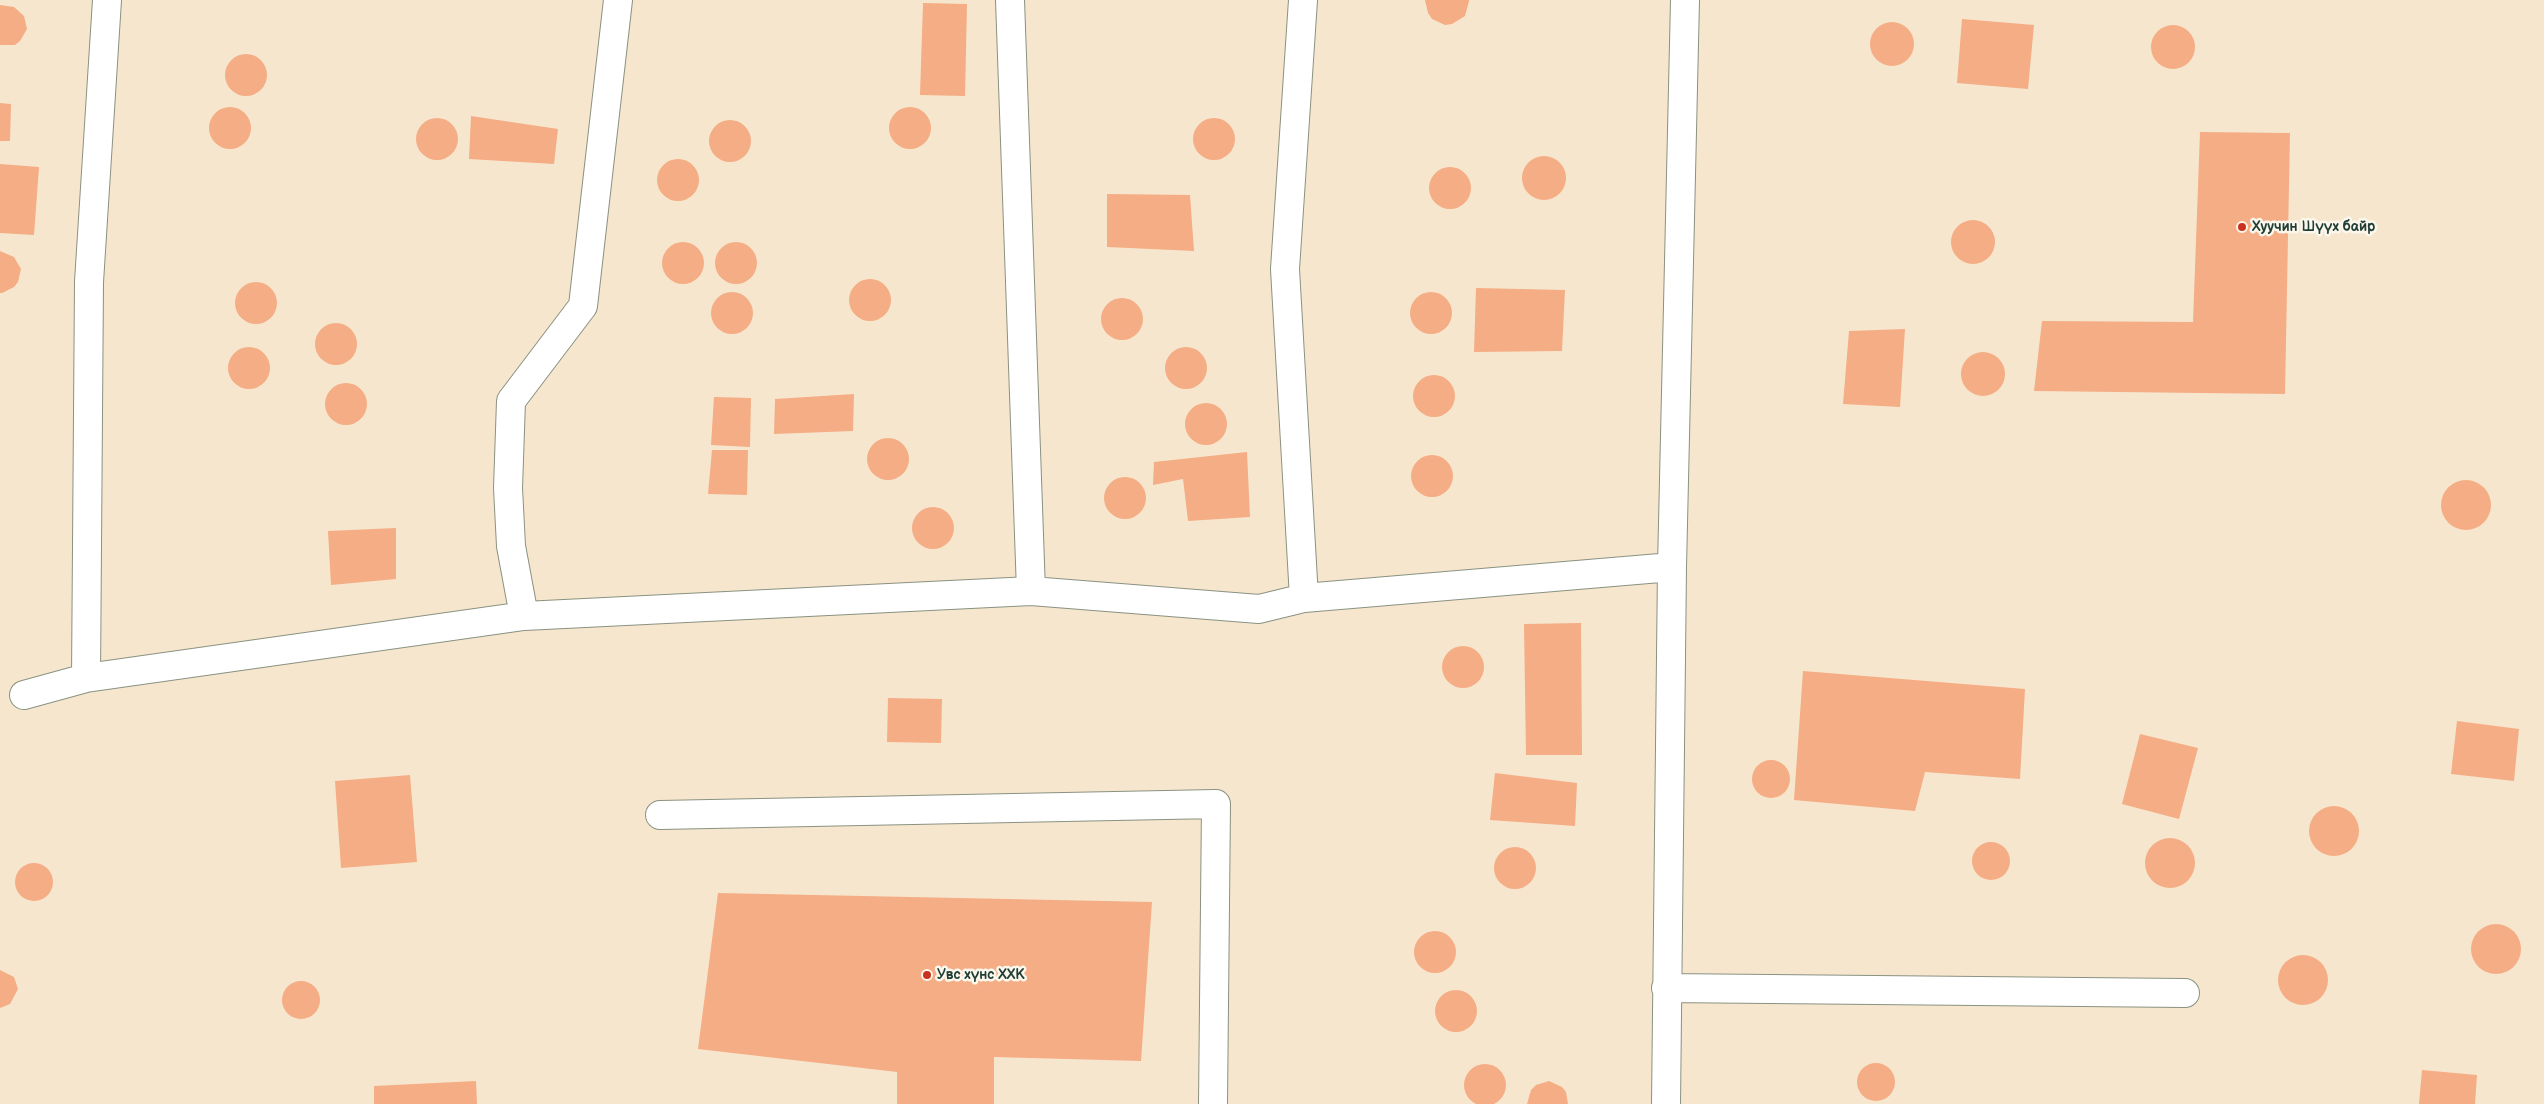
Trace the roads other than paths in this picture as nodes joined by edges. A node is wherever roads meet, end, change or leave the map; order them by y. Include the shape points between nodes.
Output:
1 (107, 0) edge
2 (618, 0) edge
3 (1010, 0) edge
4 (1303, 0) edge
5 (1685, 0) edge
6 (1672, 567) junction
7 (1031, 591) junction
8 (1304, 598) junction
9 (524, 616) junction
10 (86, 678) junction
11 (24, 695) dead end
12 (660, 816) dead end
13 (1666, 988) junction
14 (2185, 993) dead end
15 (1214, 1104) edge
16 (1666, 1104) edge

1 - 10 street via 89,282
2 - 9 street via 584,306 511,401 508,488 511,546
3 - 7 street
4 - 8 street via 1285,269
5 - 6 street
6 - 8 street
6 - 13 street
7 - 8 street via 1259,609
7 - 9 street
9 - 10 street
10 - 11 street
12 - 15 street via 1216,804
13 - 14 street
13 - 16 street

